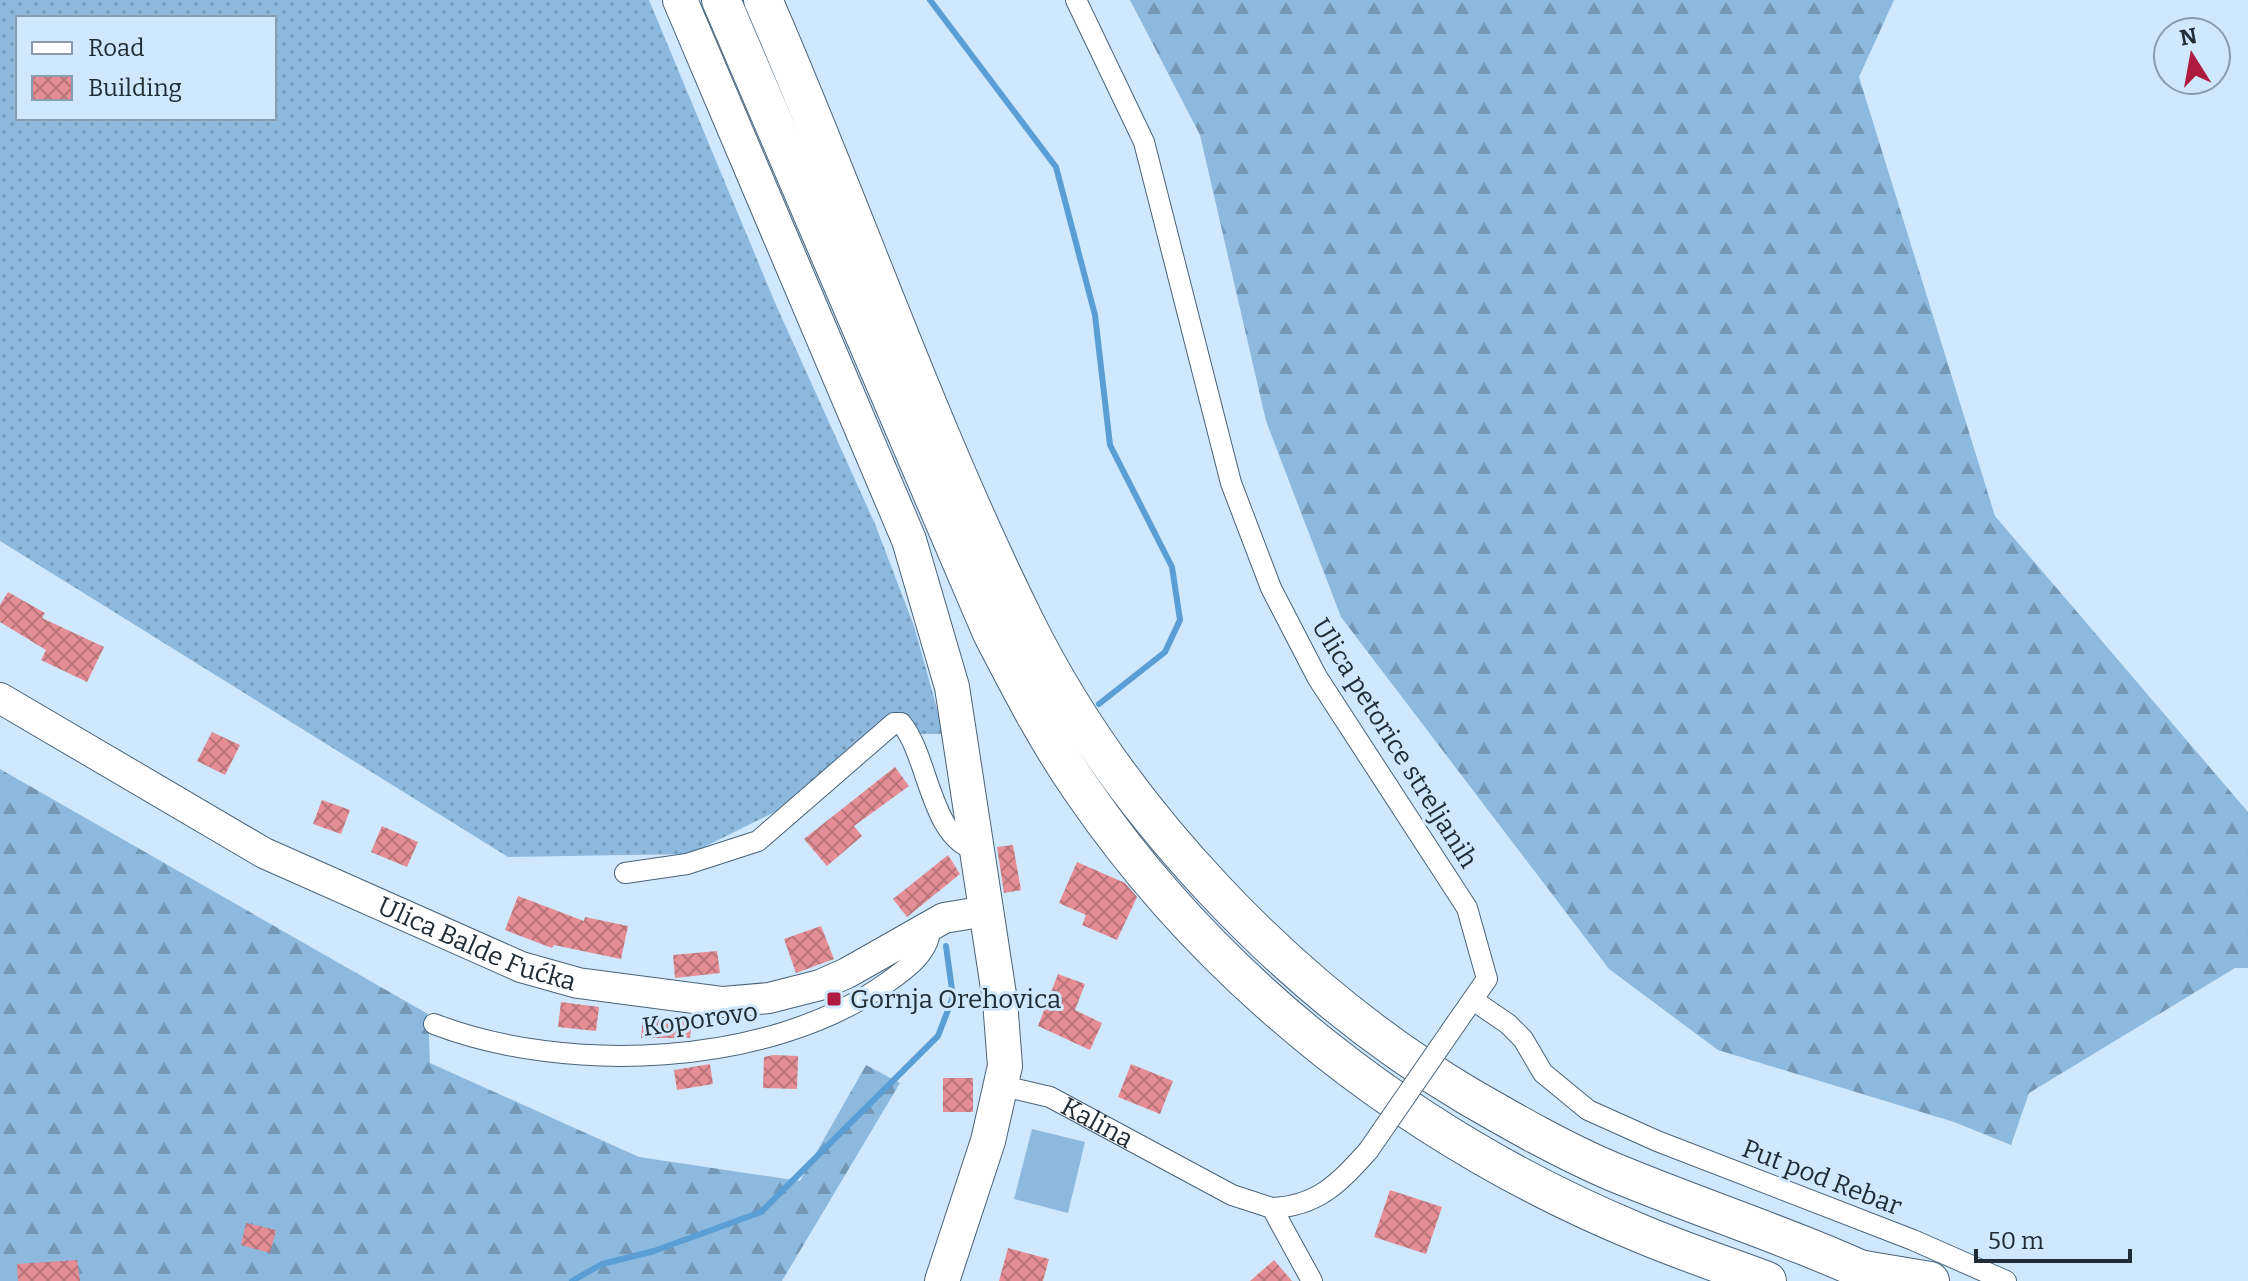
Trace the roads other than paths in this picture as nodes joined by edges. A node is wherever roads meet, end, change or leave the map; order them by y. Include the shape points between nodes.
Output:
1 (680, 0) edge
2 (721, 0) edge
3 (763, 0) edge
4 (1076, 0) edge
5 (0, 698) edge
6 (976, 850) junction
7 (625, 873) dead end
8 (986, 911) junction
9 (930, 925) junction
10 (1473, 1000) junction
11 (434, 1024) dead end
12 (1003, 1086) junction
13 (1272, 1208) junction
14 (1597, 1214) junction
15 (1875, 1276) edge
16 (942, 1281) edge
17 (1312, 1281) edge
18 (1707, 1281) edge
19 (1767, 1281) edge
20 (1930, 1281) edge
21 (2006, 1281) edge

1 - 6 main road via 909,540 952,687
2 - 14 highway via 978,603 1034,714 1081,789 1186,921 1260,994 1330,1052 1429,1123
3 - 15 highway via 920,385 1026,624 1128,785 1233,912 1342,1009 1466,1095 1606,1169
4 - 10 street, Ulica petorice streljanih via 1144,142 1231,483 1266,575 1317,677 1467,908 1487,979
5 - 9 main road, Ulica Balde Fućka via 264,853 521,967 578,983 723,1002 769,998 847,973
6 - 7 street via 955,840 912,741 901,723 894,723 758,841 687,864
6 - 8 main road
8 - 9 main road, Ulica Balde Fućka via 956,914
8 - 12 main road via 1005,1047
9 - 11 street, Koporovo via 923,952 866,997 839,1013 753,1040 607,1055 490,1041
10 - 13 street, Ulica petorice streljanih, bridge via 1368,1151 1325,1194 1292,1207
10 - 21 street, Put pod Rebar via 1523,1039 1543,1073 1588,1110
12 - 13 street, Kalina via 1050,1097 1232,1195
12 - 16 main road
13 - 17 street
14 - 18 highway via 1635,1245
14 - 19 highway
15 - 20 highway

